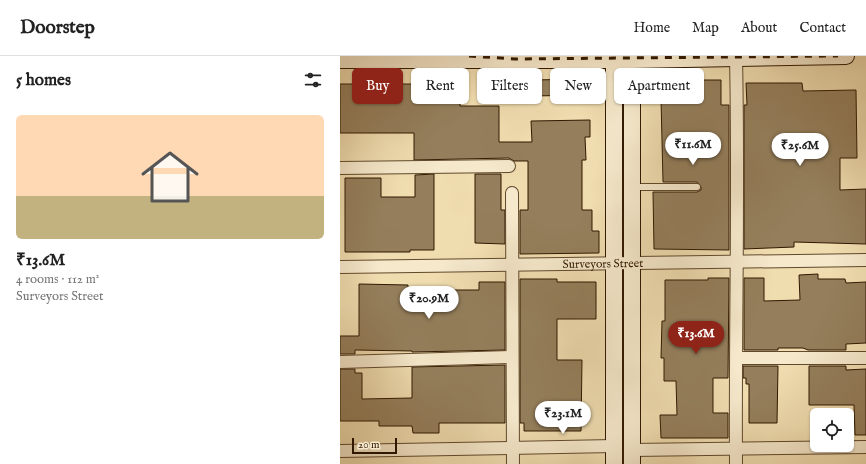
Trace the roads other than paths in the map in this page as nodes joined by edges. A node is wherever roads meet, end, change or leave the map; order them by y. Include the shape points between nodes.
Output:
1 (846, 56) edge
2 (614, 58) edge
3 (632, 58) edge
4 (736, 58) junction
5 (340, 60) edge
6 (509, 166) dead end
7 (340, 168) edge
8 (632, 187) junction
9 (697, 187) dead end
10 (512, 193) dead end
11 (866, 260) edge
12 (736, 262) junction
13 (614, 263) junction
14 (632, 263) junction
15 (512, 265) junction
16 (340, 267) edge
17 (511, 356) junction
18 (736, 358) junction
19 (866, 358) edge
20 (340, 362) edge
21 (614, 446) junction
22 (512, 447) junction
23 (866, 447) edge
24 (736, 448) junction
25 (340, 450) edge
26 (632, 457) edge
27 (513, 464) edge
28 (614, 464) edge
29 (736, 464) edge

1 - 4 main road
2 - 3 main road
2 - 5 main road
2 - 13 main road
3 - 4 main road
3 - 8 main road
4 - 12 street
6 - 7 street
8 - 9 lane
8 - 14 main road
10 - 15 street
11 - 12 street, Surveyors Street
12 - 14 street, Surveyors Street
12 - 18 street
13 - 14 street, Surveyors Street
13 - 15 street, Surveyors Street
13 - 21 main road
14 - 26 main road
15 - 16 street, Surveyors Street
15 - 17 street
17 - 20 street
17 - 22 street
18 - 19 street
18 - 24 street
21 - 22 street
21 - 28 main road
22 - 25 street
22 - 27 street
23 - 24 street
24 - 26 street
24 - 29 street

